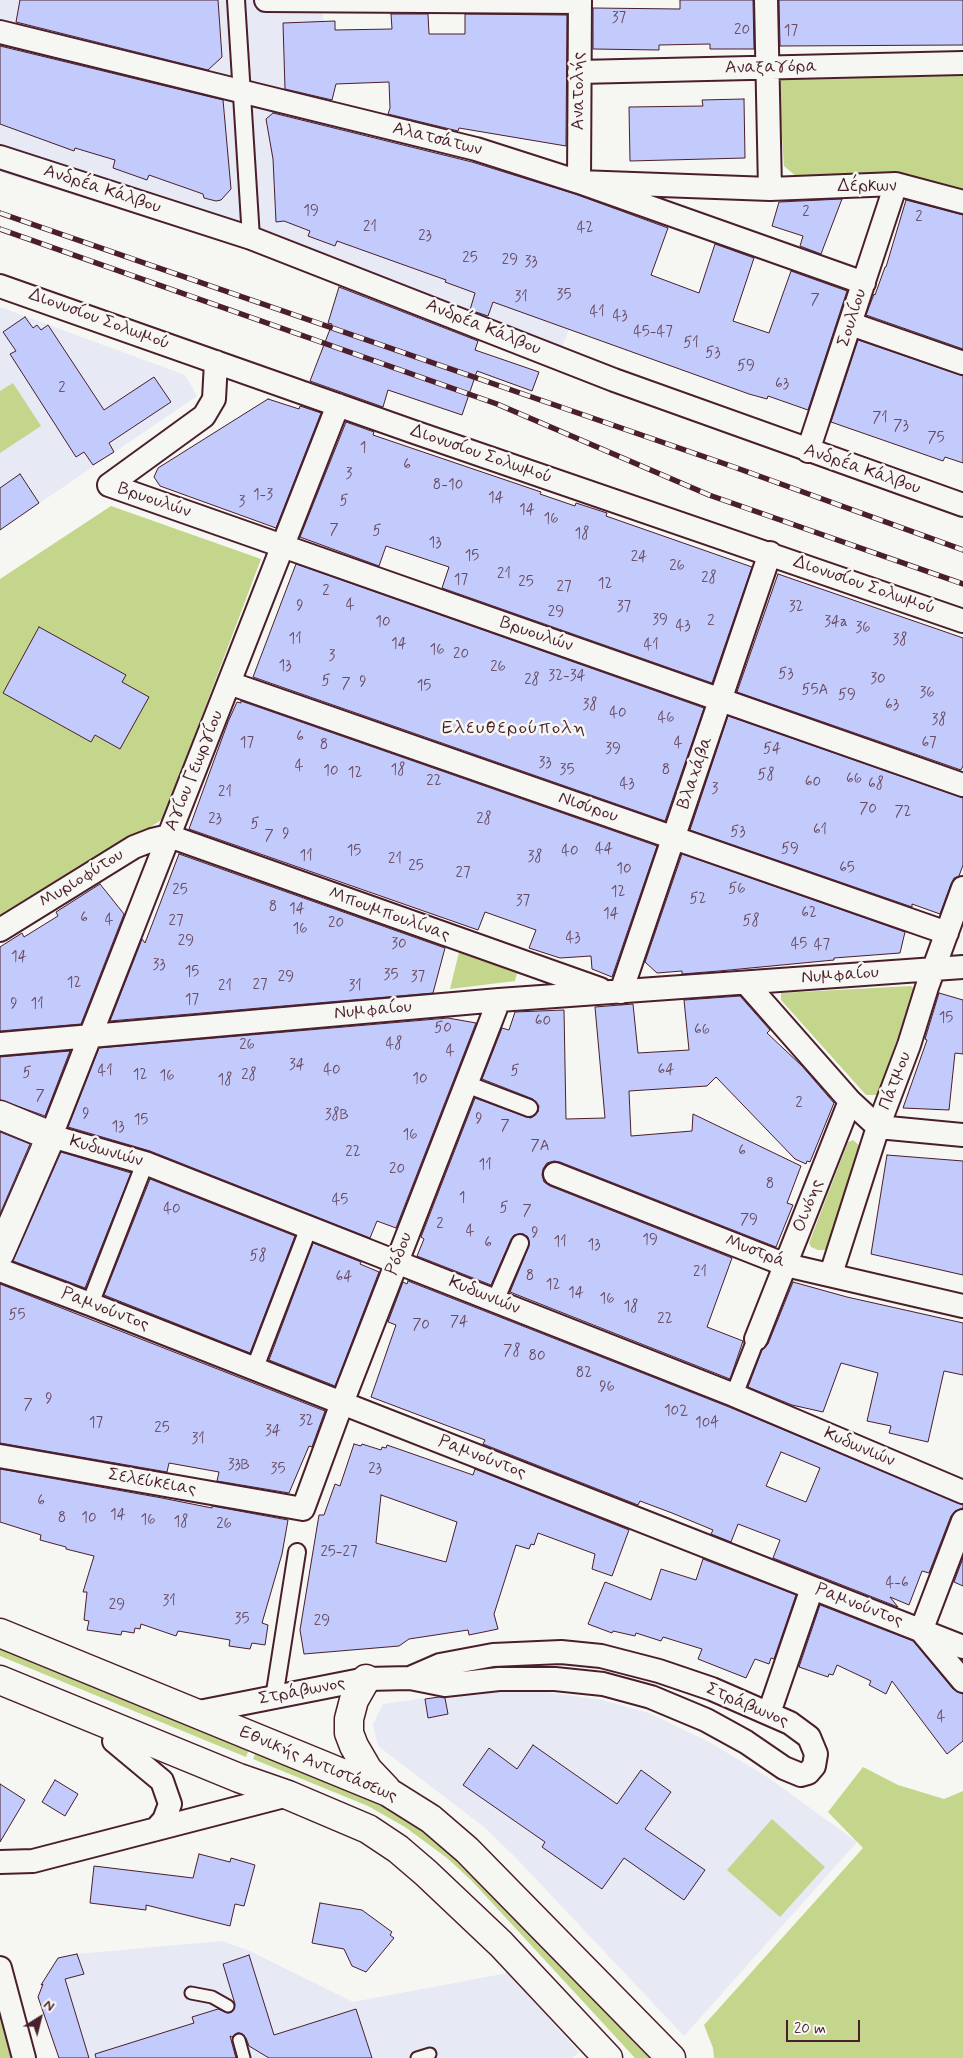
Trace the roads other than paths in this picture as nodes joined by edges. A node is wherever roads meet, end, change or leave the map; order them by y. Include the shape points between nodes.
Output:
1 (236, 0) edge
2 (266, 0) edge
3 (766, 0) edge
4 (580, 1) edge
5 (0, 32) edge
6 (963, 63) edge
7 (768, 68) junction
8 (580, 72) junction
9 (241, 91) junction
10 (0, 157) edge
11 (579, 182) junction
12 (896, 184) junction
13 (770, 188) junction
14 (963, 202) edge
15 (250, 238) junction
16 (864, 283) junction
17 (0, 286) edge
18 (851, 324) junction
19 (216, 362) junction
20 (963, 363) edge
21 (338, 405) junction
22 (808, 451) junction
23 (963, 505) edge
24 (282, 546) junction
25 (770, 554) junction
26 (963, 621) edge
27 (229, 683) junction
28 (720, 700) junction
29 (963, 785) edge
30 (168, 836) junction
31 (674, 838) junction
32 (963, 888) edge
33 (0, 930) edge
34 (947, 933) junction
35 (963, 967) edge
36 (934, 969) junction
37 (746, 983) junction
38 (616, 993) junction
39 (499, 1000) junction
40 (91, 1035) junction
41 (0, 1044) edge
42 (466, 1084) junction
43 (850, 1101) junction
44 (529, 1108) dead end
45 (0, 1115) edge
46 (878, 1127) junction
47 (963, 1135) edge
48 (51, 1136) junction
49 (145, 1162) junction
50 (555, 1174) dead end
51 (309, 1227) junction
52 (520, 1243) dead end
53 (0, 1253) edge
54 (397, 1262) junction
55 (786, 1265) junction
56 (0, 1270) edge
57 (831, 1274) junction
58 (495, 1301) junction
59 (90, 1304) junction
60 (963, 1306) edge
61 (756, 1339) joint
62 (254, 1370) junction
63 (734, 1395) junction
64 (342, 1403) junction
65 (0, 1456) edge
66 (963, 1492) edge
67 (303, 1509) joint
68 (963, 1521) edge
69 (297, 1552) dead end
70 (812, 1588) junction
71 (921, 1631) junction
72 (0, 1633) edge
73 (963, 1647) edge
74 (410, 1678) junction
75 (366, 1679) junction
76 (0, 1680) edge
77 (963, 1681) edge
78 (274, 1698) junction
79 (769, 1712) junction
80 (194, 1713) junction
81 (114, 1741) dead end
82 (388, 1792) junction
83 (288, 1795) junction
84 (156, 1829) junction
85 (0, 1862) edge
86 (0, 1968) edge
87 (191, 1993) dead end
88 (228, 2006) dead end
89 (239, 2040) dead end
90 (430, 2054) dead end
91 (24, 2058) edge
92 (244, 2058) edge
93 (416, 2058) edge
94 (608, 2058) edge
95 (671, 2058) edge

1 - 9 street
2 - 4 street
3 - 7 street
4 - 8 street, Ανατολής
5 - 9 street, Αλατσάτων
6 - 7 street, Αναξαγόρα
7 - 8 street, Αναξαγόρα
7 - 13 street
8 - 11 street, Ανατολής
9 - 11 street, Αλατσάτων via 476,149
9 - 15 street
10 - 15 street, Ανδρέα Κάλβου
11 - 13 street, Δέρκων
11 - 16 street, Αλατσάτων
12 - 13 street, Δέρκων
12 - 14 street, Δέρκων
12 - 16 street, Σουλίου
15 - 22 street, Ανδρέα Κάλβου via 614,380
16 - 18 street, Σουλίου
17 - 19 street, Διονυσίου Σολωμού
18 - 20 street
18 - 22 street, Σουλίου
19 - 21 street, Διονυσίου Σολωμού
19 - 24 street, Βρυουλών via 214,399 204,416 109,486
21 - 24 street, Αγίου Γεωργίου
21 - 25 street, Διονυσίου Σολωμού
22 - 23 street, Ανδρέα Κάλβου
24 - 27 street, Αγίου Γεωργίου
24 - 28 street, Βρυουλών
25 - 26 street, Διονυσίου Σολωμού
25 - 28 street, Βλαχάβα
27 - 30 street, Αγίου Γεωργίου
27 - 31 street, Νισύρου
28 - 29 street, Βρυουλών
28 - 31 street, Βλαχάβα
30 - 33 street, Μυριοφύτου via 134,847
30 - 38 street, Μπουμπουλίνας
30 - 40 street, Αγίου Γεωργίου
31 - 34 street, Νισύρου
31 - 38 street, Βλαχάβα
32 - 34 street, Πάτμου
34 - 36 street, Πάτμου
35 - 36 street, Νυμφαίου
36 - 37 street, Νυμφαίου
36 - 46 street, Πάτμου
37 - 38 street, Νυμφαίου
37 - 43 street
38 - 39 street, Νυμφαίου
39 - 40 street, Νυμφαίου
39 - 42 street, Ρόδου
40 - 41 street, Νυμφαίου
40 - 48 street, Αγίου Γεωργίου
42 - 44 street
42 - 54 street, Ρόδου
43 - 46 street
43 - 55 street, Οινόης
45 - 48 main road, Κυδωνιών
46 - 47 street
46 - 57 street, Πάτμου
48 - 49 street, Κυδωνιών
48 - 53 main road
49 - 51 street, Κυδωνιών
49 - 59 street
50 - 55 street, Μυστρά
51 - 54 street, Κυδωνιών
51 - 62 street
52 - 58 street
54 - 58 street, Κυδωνιών
54 - 64 street, Ρόδου
55 - 57 street, Μυστρά
55 - 61 street, Οινόης
56 - 59 street, Ραμνούντος
57 - 60 street, Μυστρά
58 - 63 street, Κυδωνιών
59 - 62 street, Ραμνούντος
61 - 63 street
62 - 64 street, Ραμνούντος
63 - 66 street, Κυδωνιών
64 - 67 street, Ρόδου
64 - 70 street, Ραμνούντος
65 - 67 street, Σελεύκειας
68 - 71 street
69 - 78 street
70 - 71 street, Ραμνούντος
70 - 79 street
71 - 73 street, Ραμνούντος
71 - 77 street
72 - 80 main road, Εθνικής Αντιστάσεως
74 - 75 street, Στράβωνος
74 - 79 street, Στράβωνος via 440,1665 493,1655 560,1652 601,1656 659,1671
74 - 79 street, Στράβωνος via 445,1685 499,1679 555,1679 603,1684 651,1697 706,1720 784,1768 801,1775 808,1772 814,1766 816,1754 809,1737 790,1722
75 - 78 street, Στράβωνος
75 - 82 main road via 354,1700 349,1732 368,1770
76 - 83 main road via 238,1778
78 - 80 street, Στράβωνος
80 - 82 main road, Εθνικής Αντιστάσεως
81 - 84 street via 157,1775 166,1789 170,1804 168,1812
82 - 95 main road, Εθνικής Αντιστάσεως via 431,1819 468,1850
83 - 84 street
83 - 94 main road via 368,1829 398,1848 501,1944
84 - 85 street via 33,1861
86 - 91 street
87 - 88 lane via 212,1997
89 - 92 lane
90 - 93 lane

